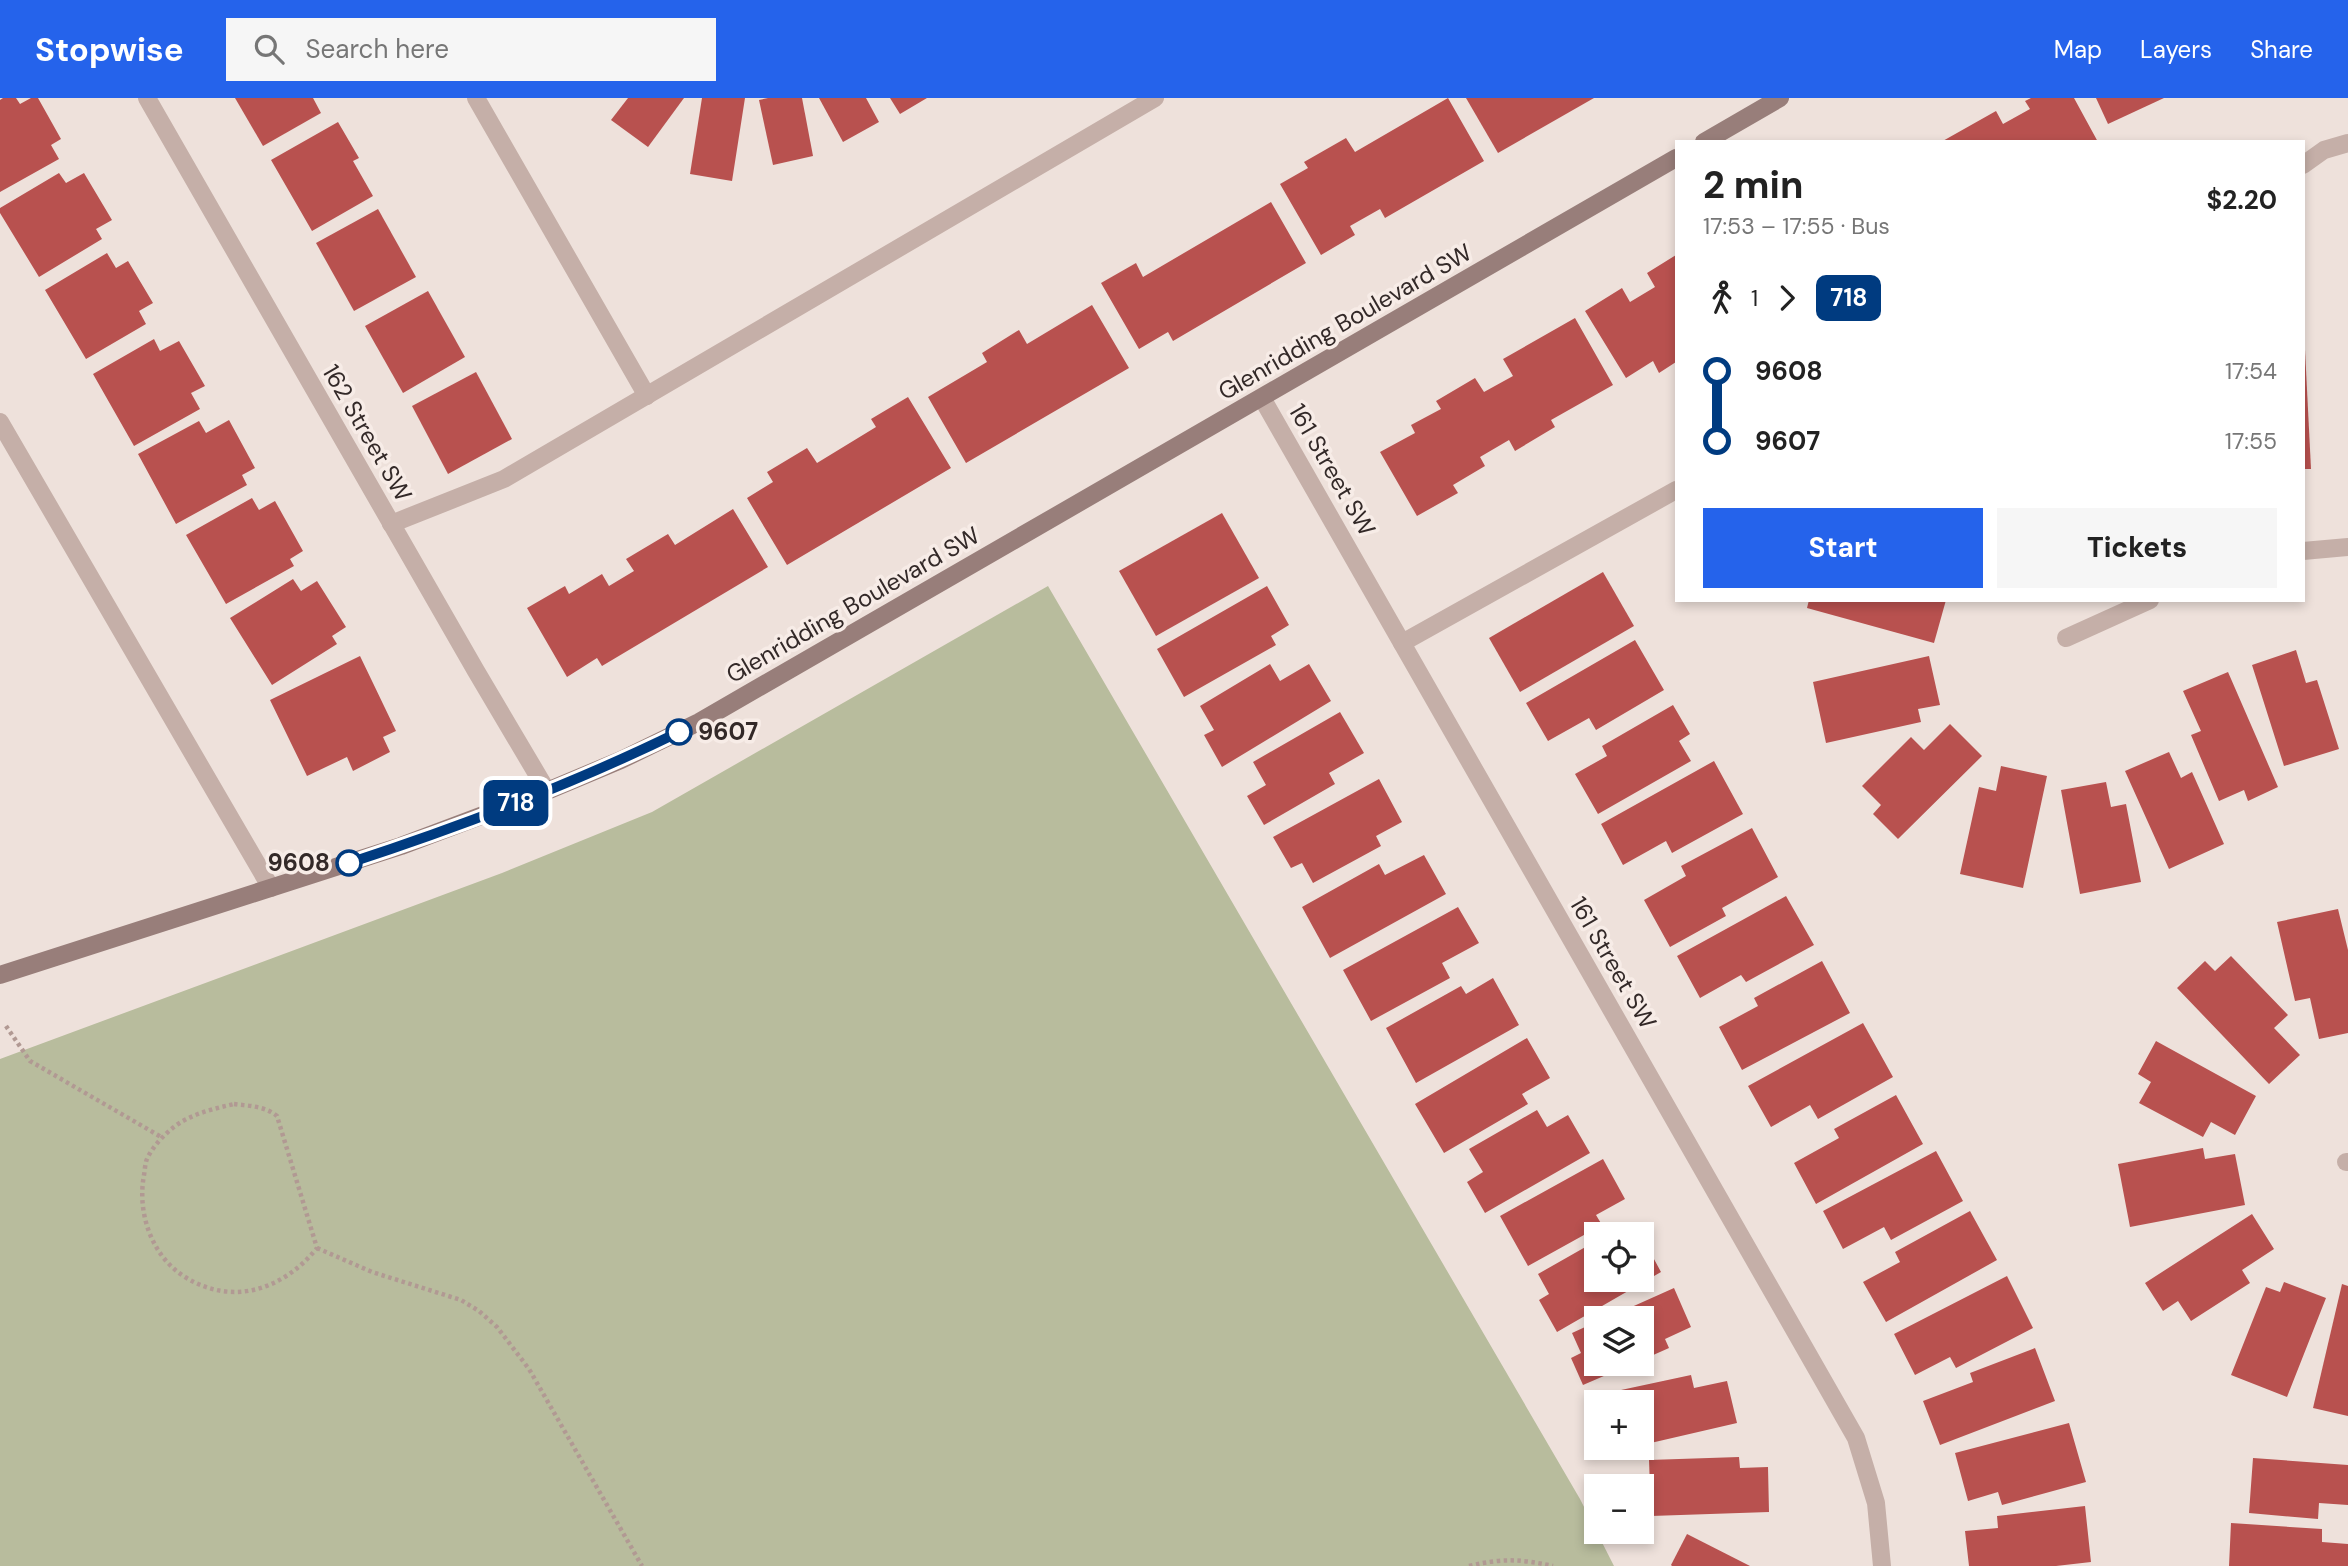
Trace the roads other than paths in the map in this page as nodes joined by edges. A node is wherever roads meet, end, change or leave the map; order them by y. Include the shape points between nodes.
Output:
1 (147, 98) edge
2 (476, 98) edge
3 (1155, 98) edge
4 (1780, 98) edge
5 (1707, 140) edge
6 (2348, 143) edge
7 (1675, 159) edge
8 (2305, 164) edge
9 (647, 396) junction
10 (1262, 398) junction
11 (0, 422) edge
12 (1675, 491) edge
13 (391, 524) junction
14 (2348, 547) edge
15 (2305, 551) edge
16 (2146, 602) edge
17 (2066, 638) dead end
18 (1402, 643) junction
19 (547, 791) junction
20 (271, 888) junction
21 (0, 975) edge
22 (1882, 1566) edge

1 - 13 street, 162 Street SW
2 - 9 street
3 - 9 street
4 - 5 street
6 - 8 street via 2324,150
7 - 10 street, Glenridding Boulevard SW
9 - 13 street via 504,479
10 - 18 street, 161 Street SW
10 - 19 street, Glenridding Boulevard SW via 699,722
11 - 20 street
12 - 18 street
13 - 19 street, 162 Street SW
14 - 15 street
16 - 17 street
18 - 22 street, 161 Street SW via 1856,1438 1876,1503
19 - 20 street, Glenridding Boulevard SW
20 - 21 street, Glenridding Boulevard SW

